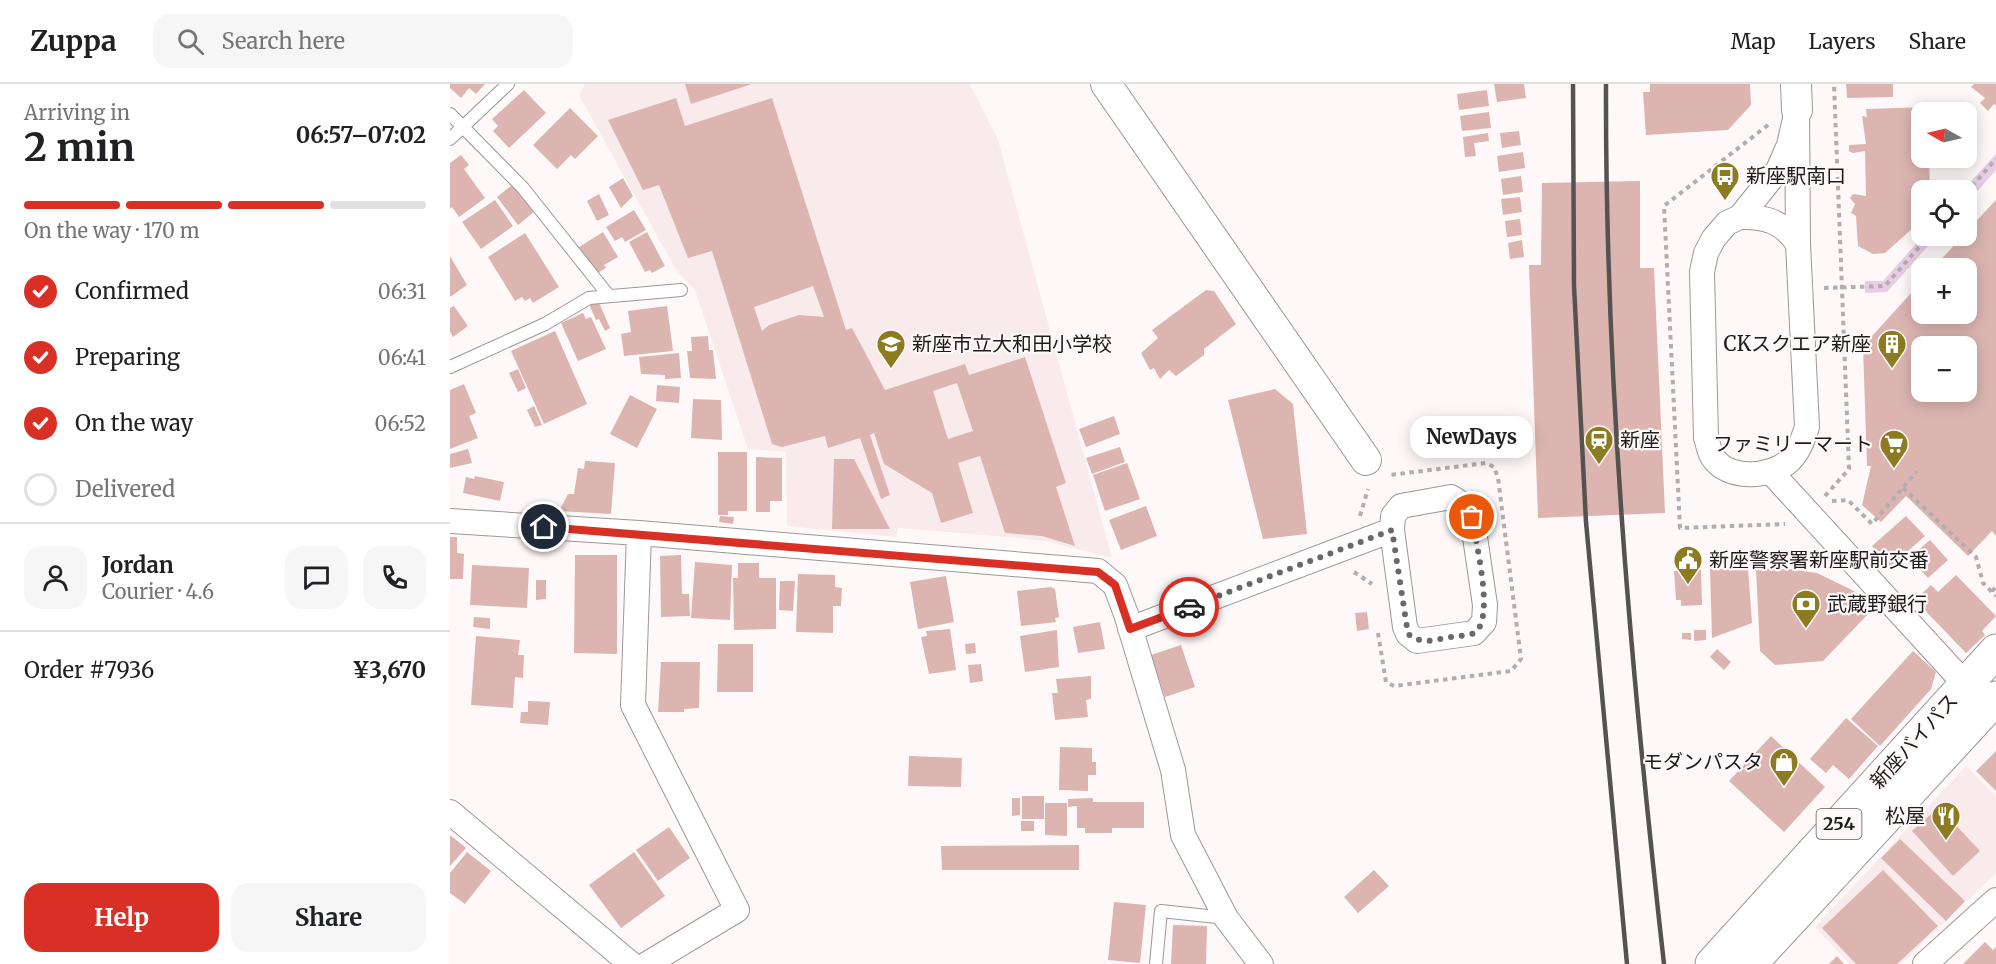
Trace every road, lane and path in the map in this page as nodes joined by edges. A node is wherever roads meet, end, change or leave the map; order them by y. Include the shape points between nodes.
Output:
1 (508, 84) edge
2 (1106, 84) edge
3 (1834, 84) edge
4 (1797, 97) edge
5 (450, 114) edge
6 (463, 127) junction
7 (450, 139) edge
8 (1996, 159) edge
9 (1977, 181) edge
10 (1740, 217) junction
11 (1797, 244) junction
12 (1920, 246) edge
13 (1843, 287) junction
14 (1800, 289) junction
15 (681, 290) dead end
16 (609, 296) junction
17 (450, 367) edge
18 (1370, 469) junction
19 (1770, 471) junction
20 (1917, 471) dead end
21 (1903, 488) junction
22 (1848, 500) dead end
23 (1820, 501) dead end
24 (450, 521) edge
25 (1357, 524) dead end
26 (1392, 530) junction
27 (639, 533) junction
28 (1344, 566) dead end
29 (1996, 586) edge
30 (1992, 591) junction
31 (1373, 594) dead end
32 (1996, 596) edge
33 (1377, 627) dead end
34 (1130, 629) junction
35 (1996, 651) edge
36 (1965, 684) junction
37 (1996, 698) edge
38 (450, 812) edge
39 (1995, 902) edge
40 (1226, 918) junction
41 (631, 964) edge
42 (647, 964) edge
43 (1156, 964) edge
44 (1261, 964) edge
45 (1712, 964) edge
46 (1750, 964) edge
47 (1925, 964) edge

1 - 6 lane
2 - 18 street
3 - 13 path
4 - 10 street via 1789,145 1778,170
4 - 11 street
5 - 6 lane
6 - 7 lane
6 - 16 lane via 523,188
8 - 9 path
10 - 11 street via 1757,216 1775,222 1790,232
10 - 19 street via 1714,238 1702,272 1706,438 1712,457 1727,469 1742,474
11 - 14 street
12 - 13 path via 1885,286
13 - 14 path
13 - 23 path via 1848,469
14 - 19 street via 1807,427 1801,445 1789,461
15 - 16 lane
16 - 17 lane via 589,298 545,324
18 - 25 path
18 - 33 path via 1486,463 1494,467 1521,659 1510,671 1394,686 1386,682 1383,672
19 - 36 street
20 - 21 path
21 - 22 path via 1872,524
21 - 30 path via 1976,557 1983,583
24 - 27 street
26 - 26 street via 1394,516 1401,506 1451,497 1462,504 1472,517 1485,605 1484,622 1474,633 1428,641 1417,641 1408,634
26 - 34 street
27 - 34 street via 1098,572 1115,585
27 - 42 street via 633,705 737,910
28 - 31 path via 1372,582
29 - 30 path
30 - 32 path
34 - 40 street via 1173,770 1183,835
35 - 36 highway, 新座バイパス / 254
36 - 45 highway, 新座バイパス / 254
37 - 46 highway, 新座バイパス / 254
38 - 41 street
39 - 47 street
40 - 43 lane via 1161,911
40 - 44 street

